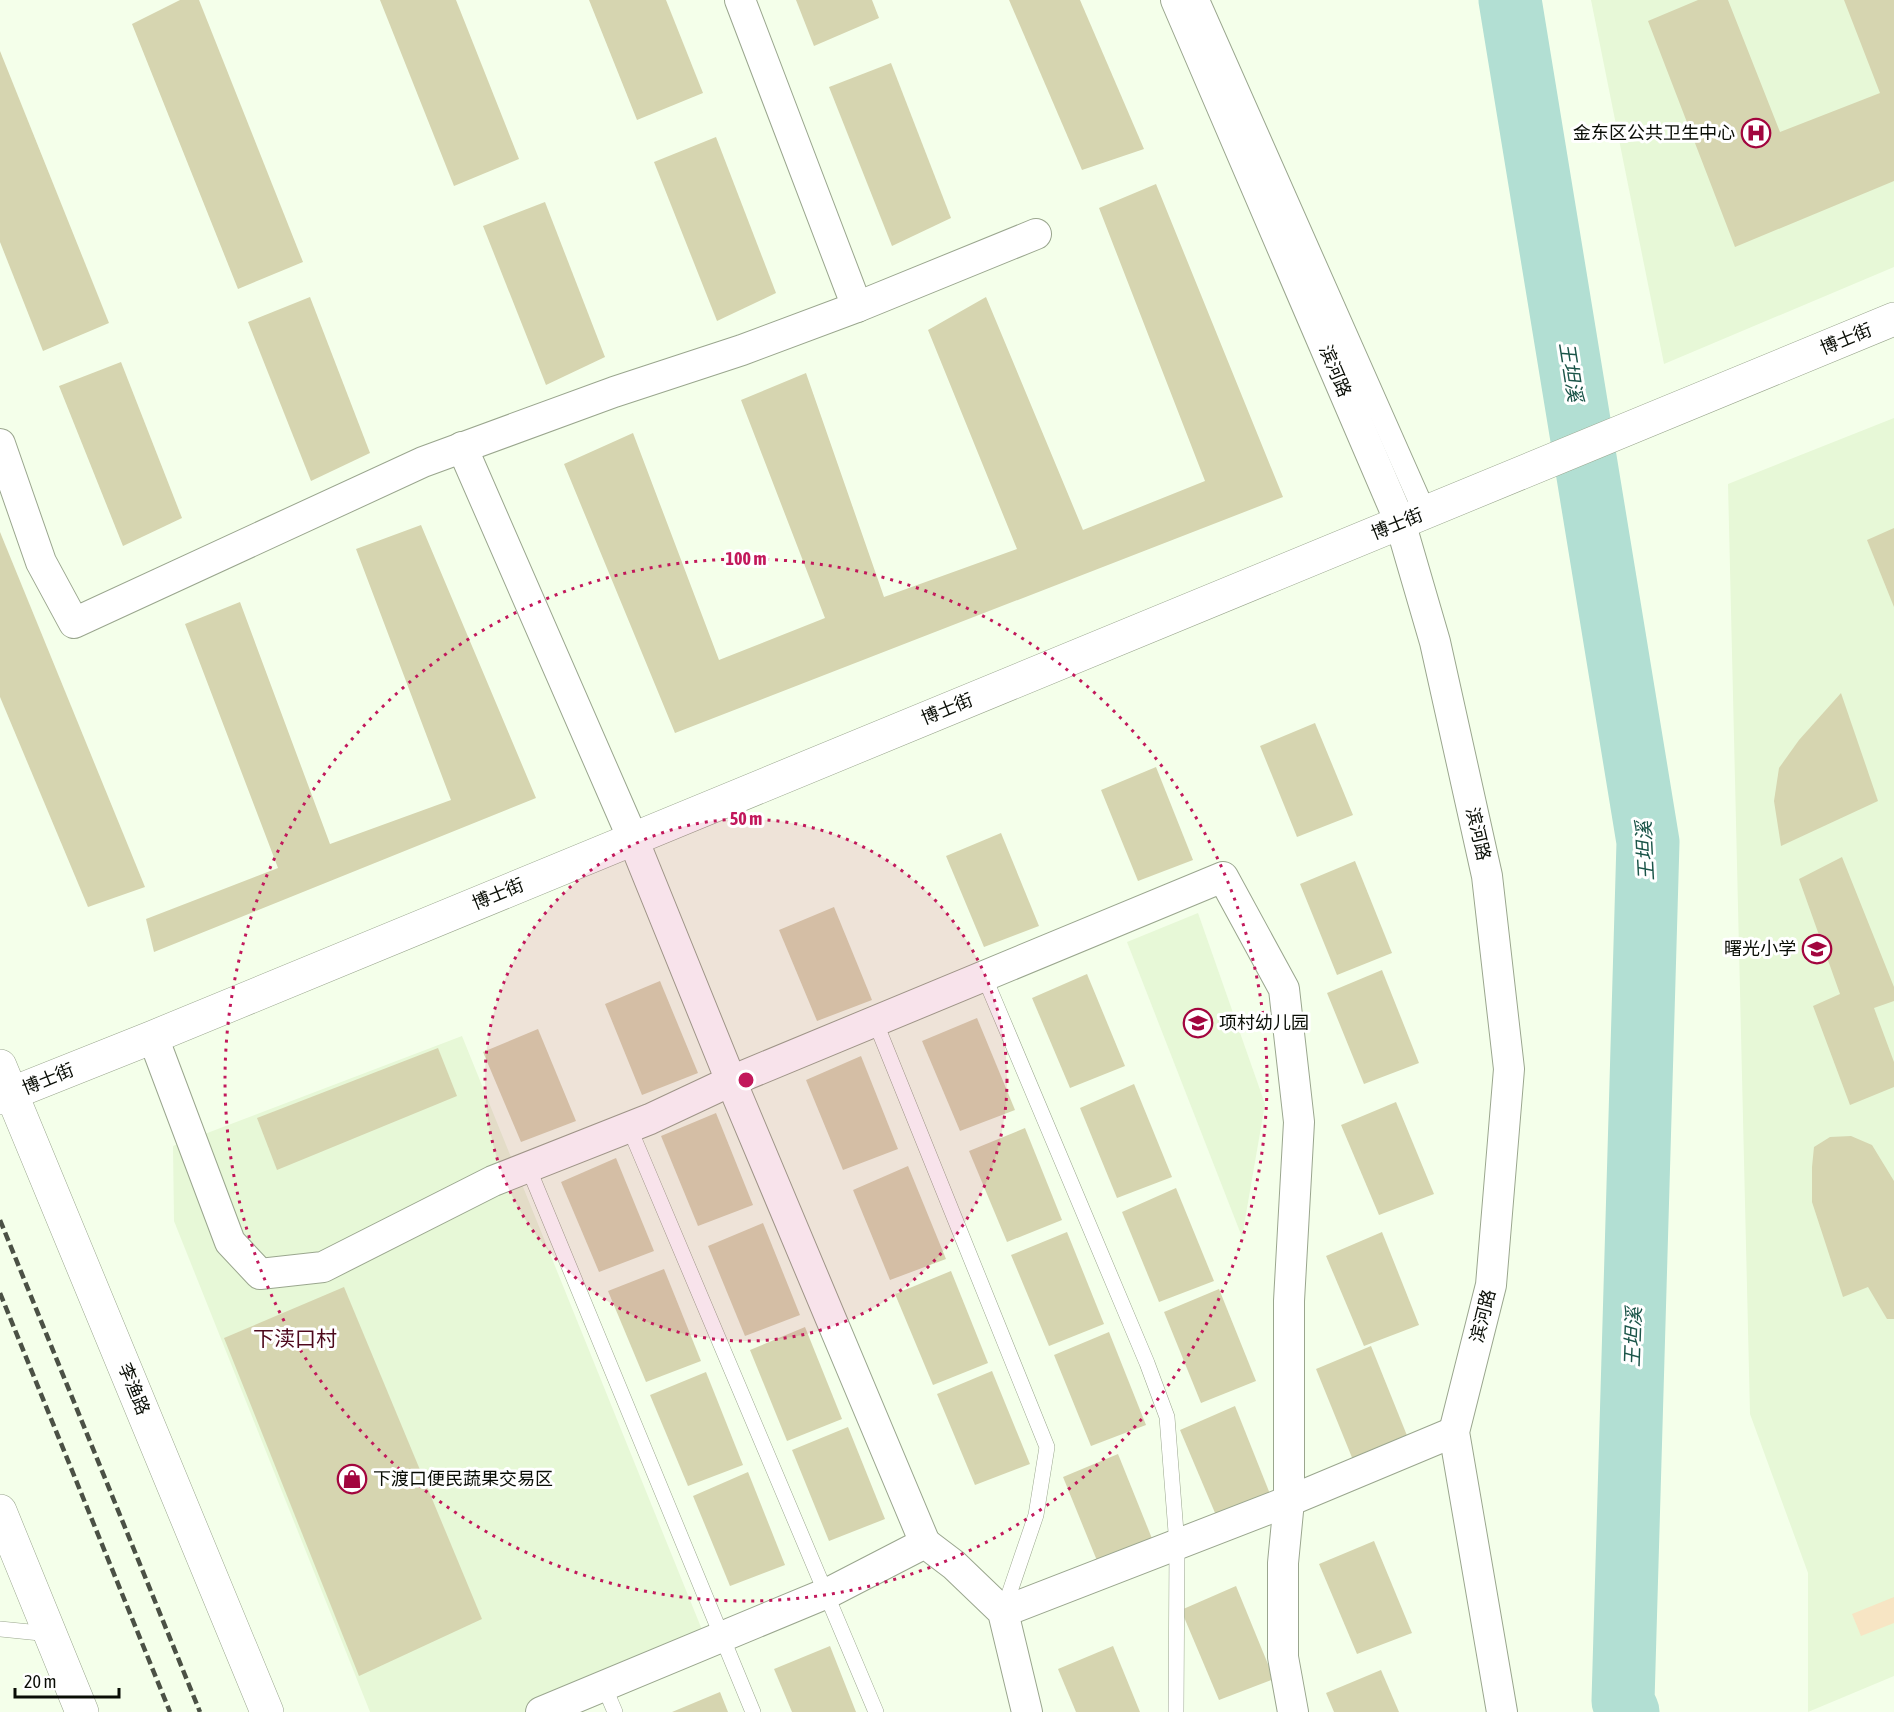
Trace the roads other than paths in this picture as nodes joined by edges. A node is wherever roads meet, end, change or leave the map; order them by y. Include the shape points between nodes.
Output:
1 (740, 0) edge
2 (1176, 0) edge
3 (1198, 0) edge
4 (1036, 234) dead end
5 (857, 307) junction
6 (1894, 319) edge
7 (0, 444) edge
8 (462, 447) junction
9 (1422, 513) junction
10 (633, 838) junction
11 (984, 976) junction
12 (875, 1021) junction
13 (153, 1036) junction
14 (730, 1081) junction
15 (4, 1086) edge
16 (629, 1127) junction
17 (528, 1167) junction
18 (1454, 1432) junction
19 (1289, 1501) junction
20 (0, 1511) edge
21 (925, 1543) junction
22 (1177, 1545) junction
23 (826, 1594) junction
24 (1003, 1612) junction
25 (0, 1629) edge
26 (50, 1634) junction
27 (722, 1637) junction
28 (610, 1699) edge
29 (82, 1712) edge
30 (267, 1712) edge
31 (541, 1712) edge
32 (753, 1712) edge
33 (876, 1712) edge
34 (1027, 1712) edge
35 (1176, 1712) edge
36 (1293, 1712) edge
37 (1502, 1712) edge

1 - 5 street
2 - 9 street, 滨河路
3 - 9 street
4 - 5 street
5 - 8 street
6 - 9 street, 博士街
7 - 8 street via 41,562 74,623
8 - 10 street
9 - 10 street, 博士街
9 - 18 street, 滨河路 via 1435,642 1488,876 1509,1069 1491,1285
10 - 13 street, 博士街
10 - 14 street
11 - 12 street
11 - 19 street via 1223,877 1284,989 1299,1122 1289,1301
11 - 22 lane via 1167,1417
12 - 14 street
12 - 24 lane via 1047,1448 1036,1515
13 - 15 street, 博士街
13 - 17 street via 230,1242 260,1274 323,1267
14 - 16 street
14 - 21 street
15 - 30 street, 李渔路
16 - 17 street
16 - 23 lane
17 - 27 lane
18 - 19 street
18 - 37 street, 滨河路
19 - 22 street
19 - 36 street via 1283,1563 1283,1657
20 - 26 street
21 - 23 street
21 - 24 street
22 - 24 street
22 - 35 lane
23 - 27 street
23 - 33 lane
24 - 34 street
25 - 26 lane
26 - 29 street
27 - 28 street
27 - 32 lane
28 - 31 street

